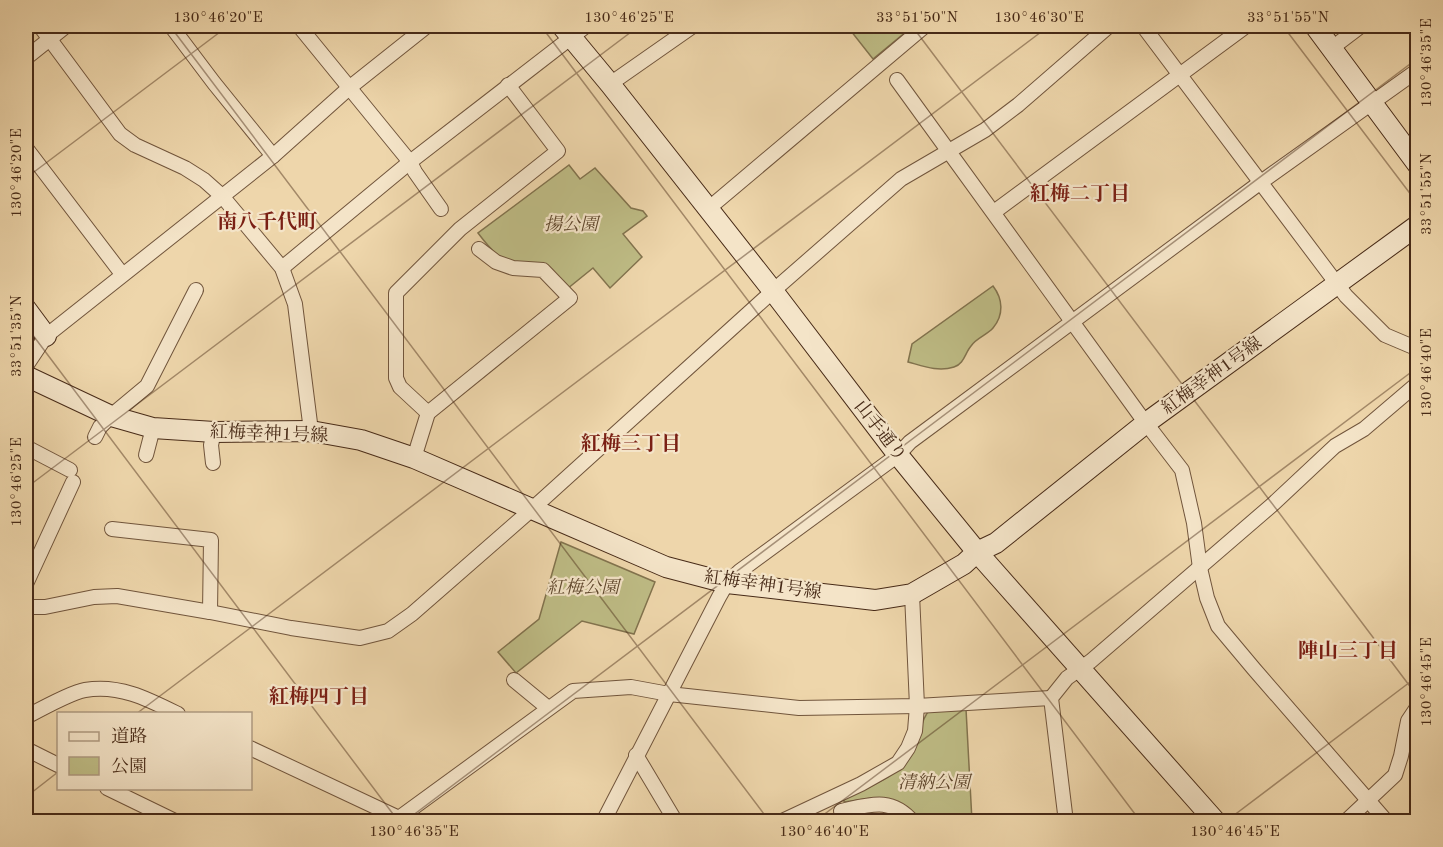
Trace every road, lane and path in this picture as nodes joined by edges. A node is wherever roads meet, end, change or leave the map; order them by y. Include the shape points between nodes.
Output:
1 (40, 26) edge
2 (66, 26) edge
3 (171, 26) edge
4 (299, 26) edge
5 (425, 26) edge
6 (693, 26) edge
7 (923, 26) edge
8 (1108, 26) edge
9 (1143, 26) edge
10 (1246, 26) edge
11 (1315, 26) edge
12 (1361, 26) edge
13 (573, 29) edge
14 (50, 38) junction
15 (1332, 48) junction
16 (26, 58) edge
17 (1418, 70) edge
18 (1181, 75) junction
19 (897, 80) dead end
20 (610, 84) junction
21 (508, 85) junction
22 (349, 88) junction
23 (1371, 103) junction
24 (26, 148) edge
25 (949, 152) junction
26 (273, 156) junction
27 (410, 162) junction
28 (1418, 165) edge
29 (1261, 182) junction
30 (222, 196) junction
31 (441, 208) dead end
32 (708, 209) junction
33 (994, 212) junction
34 (1418, 225) edge
35 (479, 249) dead end
36 (282, 268) junction
37 (122, 274) junction
38 (1338, 284) junction
39 (196, 290) dead end
40 (773, 291) junction
41 (26, 309) edge
42 (1073, 322) junction
43 (46, 336) junction
44 (1418, 349) edge
45 (26, 366) edge
46 (26, 376) edge
47 (1418, 383) edge
48 (428, 413) junction
49 (111, 416) junction
50 (1146, 423) junction
51 (153, 428) junction
52 (310, 431) junction
53 (214, 432) junction
54 (95, 437) dead end
55 (26, 447) edge
56 (146, 455) dead end
57 (898, 455) junction
58 (414, 458) junction
59 (213, 463) dead end
60 (531, 510) junction
61 (112, 529) dead end
62 (977, 552) junction
63 (1200, 568) junction
64 (727, 583) junction
65 (26, 584) edge
66 (912, 594) junction
67 (26, 607) edge
68 (210, 612) junction
69 (1080, 670) junction
70 (514, 680) dead end
71 (669, 694) junction
72 (1051, 698) junction
73 (917, 706) junction
74 (1418, 706) edge
75 (548, 708) junction
76 (174, 712) edge
77 (26, 717) edge
78 (26, 749) edge
79 (252, 749) edge
80 (636, 755) junction
81 (57, 764) edge
82 (109, 790) edge
83 (834, 798) junction
84 (1368, 801) junction
85 (843, 816) edge
86 (400, 820) edge
87 (177, 822) edge
88 (603, 822) edge
89 (676, 822) edge
90 (780, 822) edge
91 (913, 822) edge
92 (1066, 822) edge
93 (1216, 822) edge
94 (1345, 822) edge
95 (1387, 822) edge

1 - 14 street
2 - 14 street
3 - 26 street
4 - 22 street
5 - 22 street
6 - 20 street
7 - 32 street
8 - 25 street via 1018,105
9 - 18 street
10 - 18 street
11 - 15 street
12 - 15 street
13 - 20 street, 山手通り
13 - 21 street
14 - 16 street
14 - 30 street via 120,134 185,168
15 - 23 street
17 - 23 street
18 - 29 street
18 - 33 street
19 - 25 street
20 - 32 street, 山手通り
21 - 27 street
21 - 48 street via 558,151 460,229 396,293 396,378 400,387
22 - 26 street
22 - 27 street
23 - 28 street
23 - 29 street
24 - 37 street
25 - 33 street
25 - 40 street via 901,179
26 - 30 street
27 - 31 street
27 - 36 street
29 - 38 street
29 - 42 street
30 - 36 street
30 - 37 street via 164,249
32 - 40 street, 山手通り
33 - 42 street
34 - 38 street, 紅梅幸神1号線
35 - 48 street via 496,262 513,268 543,270 570,298
36 - 52 street via 295,304
37 - 43 street
38 - 44 street via 1385,335
38 - 50 street, 紅梅幸神1号線
39 - 49 street via 147,386
40 - 57 street, 山手通り
40 - 60 street
41 - 43 street
42 - 50 street
42 - 57 street via 910,442
43 - 45 street
46 - 49 street, 紅梅幸神1号線
47 - 63 street via 1364,429 1335,446
48 - 58 street
49 - 51 street, 紅梅幸神1号線
49 - 54 street
50 - 62 street, 紅梅幸神1号線 via 996,543
50 - 63 street via 1182,470
51 - 53 street, 紅梅幸神1号線
51 - 56 street
52 - 53 street, 紅梅幸神1号線
52 - 58 street, 紅梅幸神1号線 via 361,440
53 - 59 street
55 - 65 street via 71,476
57 - 62 street, 山手通り
57 - 64 street
58 - 60 street, 紅梅幸神1号線
60 - 64 street, 紅梅幸神1号線 via 666,567
60 - 68 street via 388,631 360,638
61 - 68 street via 211,540
62 - 66 street, 紅梅幸神1号線
62 - 69 street, 山手通り
63 - 69 street
63 - 84 street via 1218,626
64 - 66 street, 紅梅幸神1号線 via 875,600
64 - 71 street
66 - 73 street
67 - 68 street via 117,596
69 - 72 street via 1067,678
69 - 93 street, 山手通り
70 - 75 street
71 - 73 street via 799,708
71 - 75 street via 631,687 573,691
71 - 80 street
72 - 73 street
72 - 92 street
73 - 83 street via 915,731 898,763
74 - 84 street via 1408,721 1395,775
75 - 86 street
76 - 77 street via 117,689 83,690
78 - 81 street
79 - 86 street
80 - 88 street
80 - 89 street
82 - 87 street
83 - 85 street
83 - 90 street
84 - 94 street
84 - 95 street
85 - 91 street via 872,804 891,804

